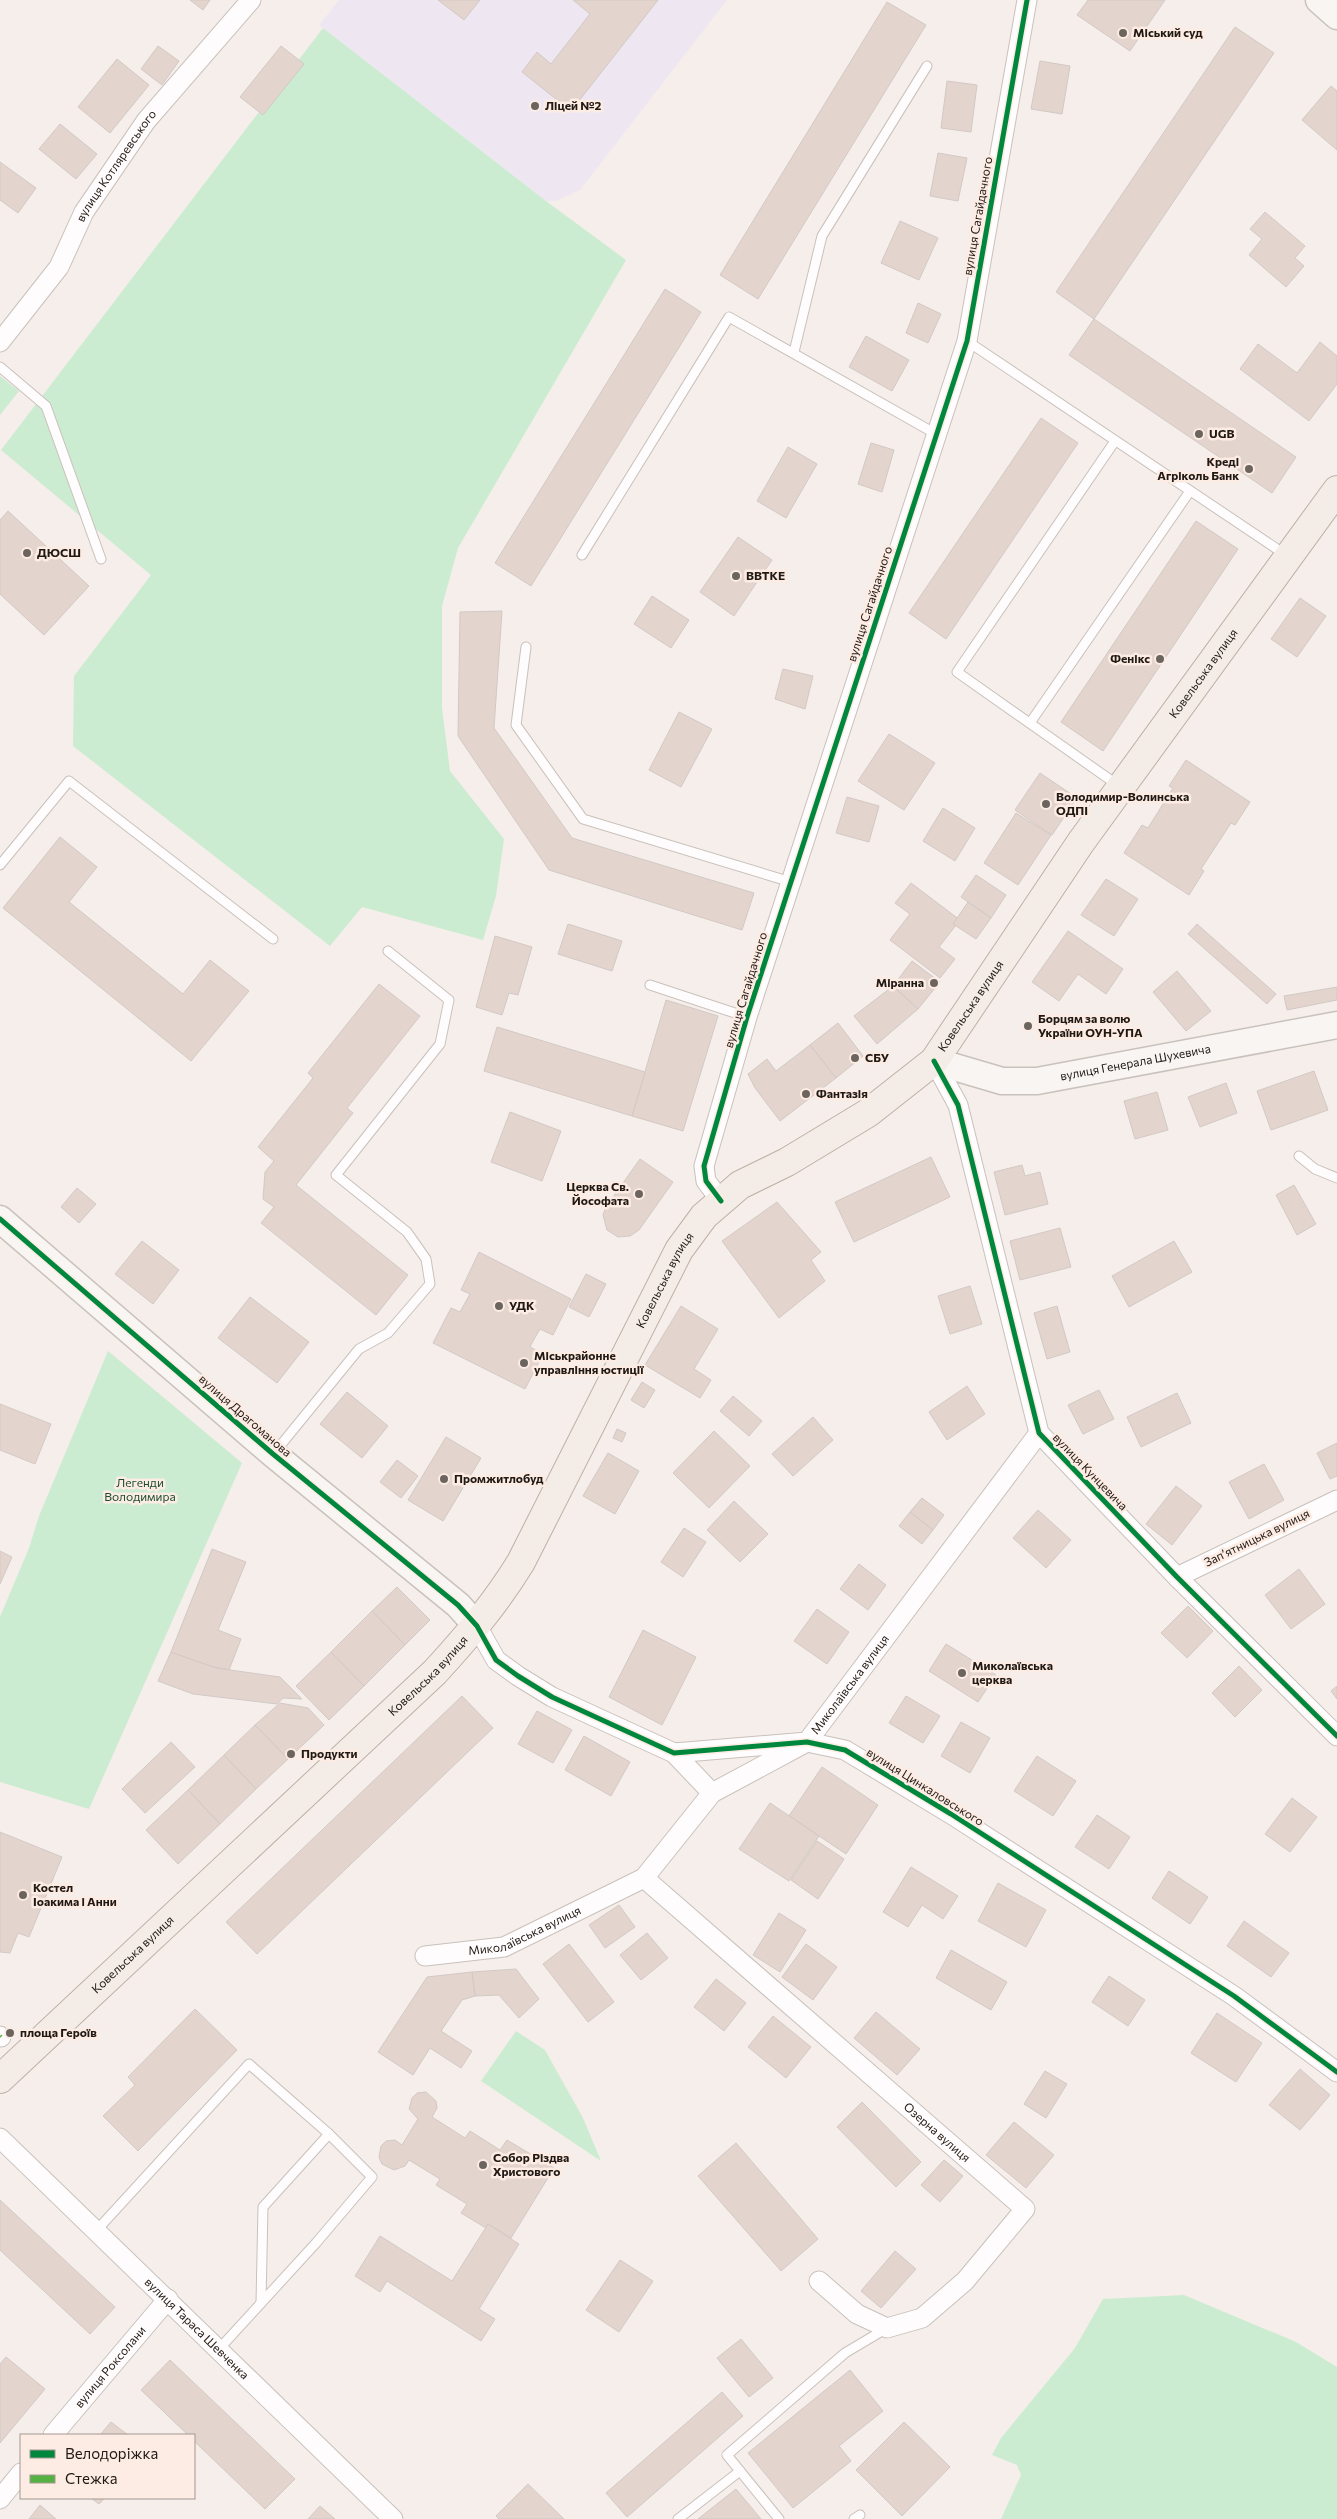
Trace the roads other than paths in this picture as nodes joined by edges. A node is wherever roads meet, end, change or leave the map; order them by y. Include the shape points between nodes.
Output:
1 (251, 0) edge
2 (1027, 0) edge
3 (1319, 0) edge
4 (1337, 16) edge
5 (927, 66) dead end
6 (967, 340) junction
7 (0, 342) edge
8 (794, 352) junction
9 (0, 367) edge
10 (936, 434) junction
11 (1115, 441) junction
12 (1190, 491) junction
13 (1337, 491) edge
14 (582, 555) dead end
15 (1287, 556) junction
16 (101, 559) dead end
17 (526, 647) dead end
18 (1030, 723) junction
19 (1121, 787) junction
20 (0, 865) edge
21 (791, 882) junction
22 (272, 939) dead end
23 (388, 952) dead end
24 (650, 985) dead end
25 (747, 1016) junction
26 (1337, 1025) edge
27 (934, 1062) junction
28 (1300, 1156) dead end
29 (1337, 1178) edge
30 (721, 1202) junction
31 (0, 1219) edge
32 (1039, 1433) junction
33 (274, 1454) junction
34 (1337, 1500) edge
35 (1177, 1577) junction
36 (478, 1626) junction
37 (1337, 1736) edge
38 (807, 1742) junction
39 (674, 1753) junction
40 (712, 1793) junction
41 (644, 1878) junction
42 (425, 1956) dead end
43 (1337, 2072) edge
44 (0, 2079) edge
45 (329, 2134) junction
46 (0, 2138) edge
47 (96, 2232) junction
48 (819, 2281) dead end
49 (168, 2299) junction
50 (261, 2303) junction
51 (887, 2328) junction
52 (219, 2348) junction
53 (54, 2434) edge
54 (740, 2471) junction
55 (20, 2474) edge
56 (0, 2499) edge
57 (393, 2519) edge
58 (678, 2519) edge
59 (779, 2519) edge

1 - 7 street, вулиця Котляревського via 146,121 84,212 60,267
2 - 6 street, вулиця Сагайдачного
3 - 4 street
5 - 8 lane via 822,236
6 - 10 street, вулиця Сагайдачного
6 - 11 lane
8 - 10 lane
8 - 14 lane via 729,317
9 - 16 lane via 46,406
10 - 21 street, вулиця Сагайдачного
11 - 12 lane
11 - 18 lane via 956,672
12 - 15 lane
12 - 18 lane
13 - 15 main road, Ковельська вулиця
15 - 19 main road, Ковельська вулиця
17 - 21 lane via 516,726 583,819
18 - 19 lane
19 - 27 main road, Ковельська вулиця
20 - 22 lane via 69,781
21 - 25 street, вулиця Сагайдачного
23 - 33 lane via 449,1000 440,1044 336,1176 407,1232 426,1259 430,1284 388,1332 359,1349
24 - 25 lane
25 - 30 street, вулиця Сагайдачного via 704,1166 706,1181
26 - 27 street, вулиця Генерала Шухевича via 1037,1081 1002,1081
27 - 30 main road, Ковельська вулиця via 868,1113 787,1162 740,1185
27 - 32 street, вулиця Кунцевича via 958,1105
28 - 29 lane via 1315,1169
30 - 36 main road, Ковельська вулиця via 704,1216 679,1250 521,1562
31 - 33 street, вулиця Драгоманова
32 - 35 street, вулиця Кунцевича
32 - 38 street, Миколаївська вулиця
33 - 36 street, вулиця Драгоманова via 458,1605
34 - 35 street, Запʼятницька вулиця
35 - 37 street, вулиця Кунцевича
36 - 39 street, вулиця Цинкаловського via 496,1660 518,1676 552,1697
36 - 44 main road, Ковельська вулиця via 435,1672
38 - 39 street, вулиця Цинкаловського
38 - 40 street, Миколаївська вулиця
38 - 43 street, вулиця Цинкаловського via 846,1750 951,1814 1234,1996
39 - 40 street
40 - 41 street, Миколаївська вулиця
41 - 42 street, Миколаївська вулиця via 504,1947
41 - 51 street, Озерна вулиця via 1026,2209 965,2280 922,2318
45 - 47 lane via 250,2064
45 - 50 lane via 263,2207
45 - 50 lane via 372,2177
46 - 47 street, вулиця Тараса Шевченка
47 - 49 street, вулиця Тараса Шевченка
48 - 51 street via 858,2314
49 - 52 street, вулиця Тараса Шевченка
49 - 53 street, вулиця Роксолани
50 - 52 lane
51 - 54 lane via 845,2353 727,2455
52 - 57 street, вулиця Тараса Шевченка
54 - 58 lane
54 - 59 lane
55 - 56 street

